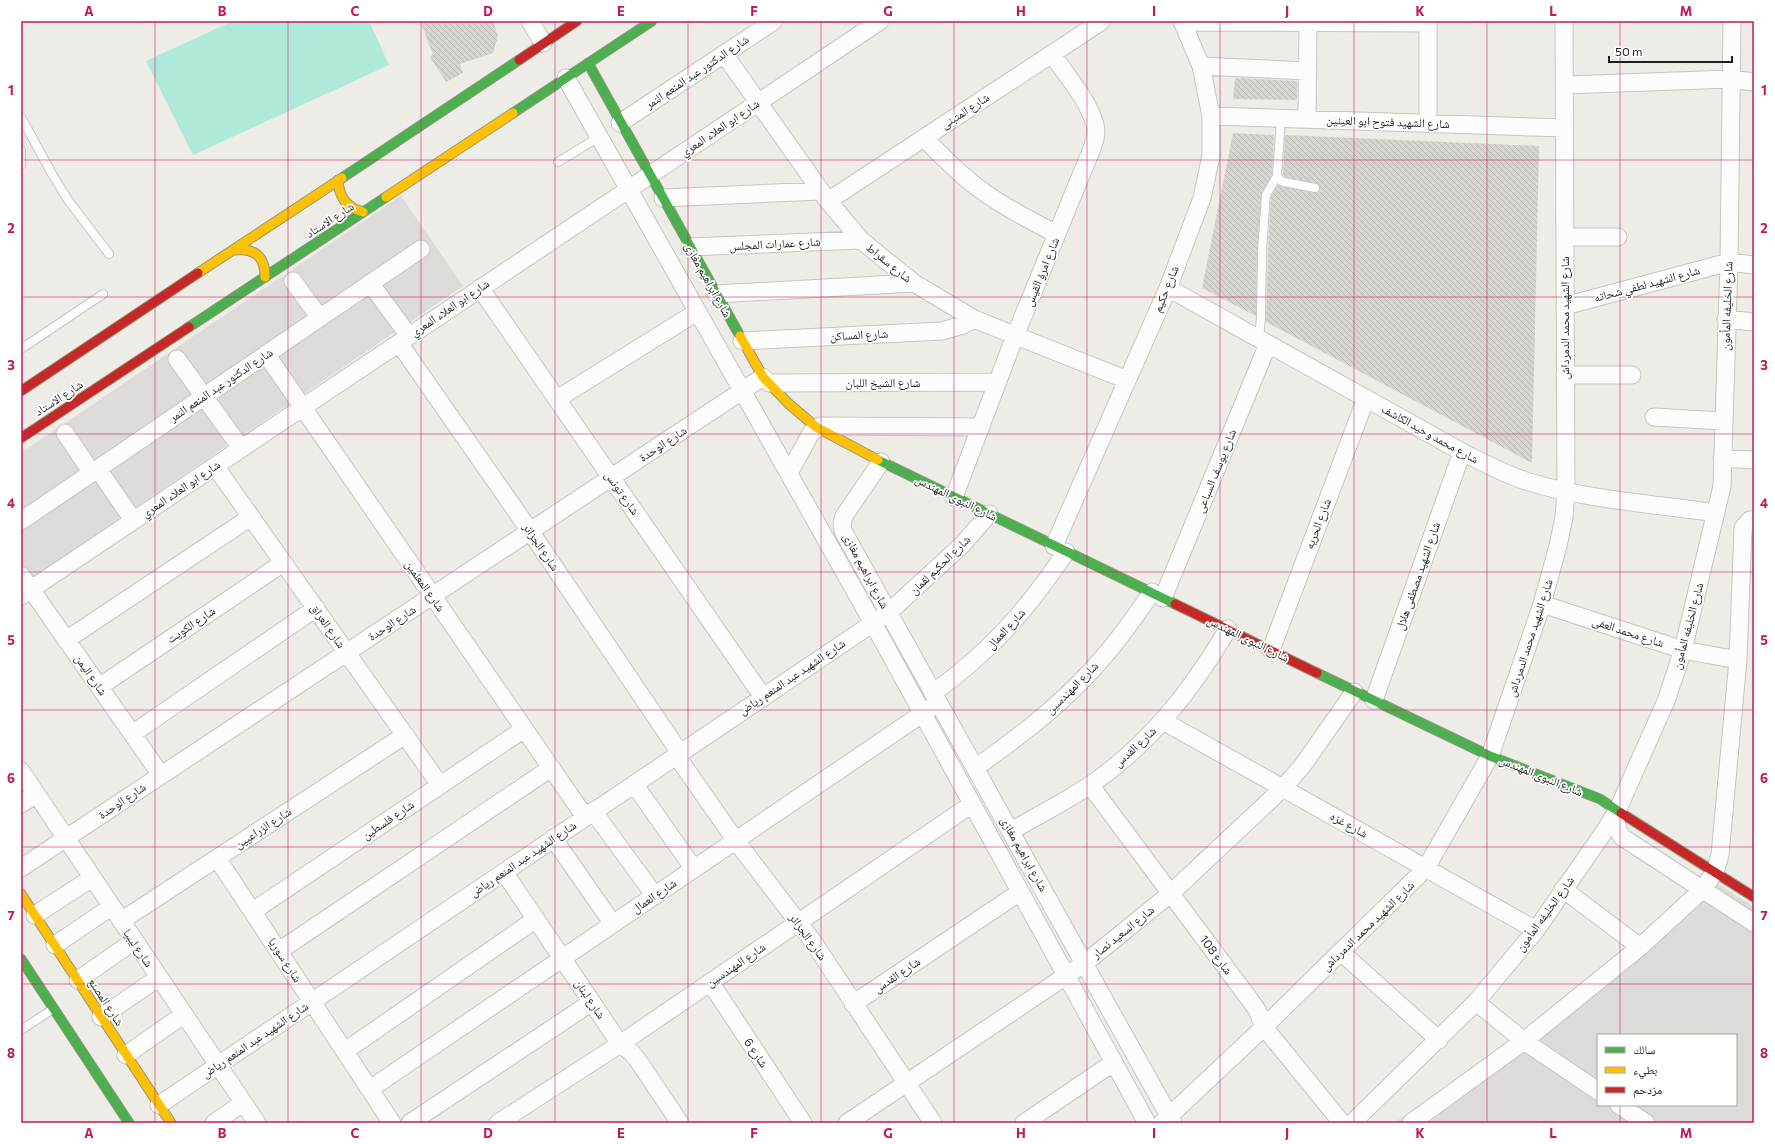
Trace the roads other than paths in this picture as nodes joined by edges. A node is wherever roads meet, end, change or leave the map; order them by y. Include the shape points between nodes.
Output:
1 (530, 21) edge
2 (652, 21) edge
3 (774, 21) edge
4 (880, 21) edge
5 (1102, 21) edge
6 (1182, 21) edge
7 (1564, 21) edge
8 (1732, 21) edge
9 (572, 22) edge
10 (1308, 22) edge
11 (1428, 22) edge
12 (543, 43) junction
13 (724, 54) junction
14 (1052, 54) junction
15 (588, 64) junction
16 (1201, 66) junction
17 (1308, 71) junction
18 (566, 78) junction
19 (1731, 79) junction
20 (1754, 82) edge
21 (1565, 85) junction
22 (758, 102) junction
23 (1211, 116) junction
24 (21, 117) edge
25 (1281, 119) junction
26 (1307, 119) junction
27 (620, 123) junction
28 (1428, 124) junction
29 (1564, 128) junction
30 (599, 137) junction
31 (924, 138) junction
32 (21, 150) edge
33 (558, 162) dead end
34 (21, 165) edge
35 (650, 175) junction
36 (1276, 176) junction
37 (338, 180) junction
38 (1315, 188) dead end
39 (628, 189) junction
40 (824, 196) junction
41 (663, 198) junction
42 (363, 212) junction
43 (1057, 234) junction
44 (1565, 237) junction
45 (1618, 237) dead end
46 (861, 240) junction
47 (690, 247) junction
48 (421, 249) dead end
49 (234, 250) junction
50 (109, 254) dead end
51 (1729, 262) junction
52 (1754, 265) edge
53 (265, 277) junction
54 (293, 281) dead end
55 (370, 283) junction
56 (914, 283) junction
57 (480, 288) junction
58 (1168, 288) junction
59 (102, 294) dead end
60 (716, 294) junction
61 (1565, 306) junction
62 (697, 312) junction
63 (320, 318) junction
64 (974, 319) junction
65 (1726, 319) junction
66 (1754, 322) edge
67 (1015, 336) junction
68 (404, 339) junction
69 (742, 341) junction
70 (1264, 342) junction
71 (21, 349) edge
72 (266, 354) junction
73 (177, 359) dead end
74 (1565, 375) junction
75 (1632, 375) dead end
76 (766, 380) junction
77 (1127, 380) junction
78 (998, 382) junction
79 (21, 391) edge
80 (741, 392) junction
81 (204, 397) junction
82 (1366, 398) junction
83 (557, 399) junction
84 (302, 408) junction
85 (1654, 418) dead end
86 (1723, 421) junction
87 (816, 427) junction
88 (981, 427) junction
89 (64, 433) dead end
90 (21, 438) edge
91 (241, 448) junction
92 (1462, 452) junction
93 (1722, 458) junction
94 (1754, 460) edge
95 (880, 462) junction
96 (216, 466) junction
97 (95, 471) junction
98 (789, 473) junction
99 (611, 478) junction
100 (1566, 492) junction
101 (954, 497) junction
102 (1716, 513) junction
103 (989, 514) junction
104 (251, 517) junction
105 (133, 520) junction
106 (1754, 520) edge
107 (21, 521) edge
108 (530, 531) junction
109 (1060, 549) junction
110 (284, 562) junction
111 (21, 575) edge
112 (26, 592) edge
113 (1157, 595) junction
114 (432, 596) junction
115 (1542, 604) junction
116 (316, 608) junction
117 (888, 613) junction
118 (873, 623) junction
119 (1228, 629) junction
120 (66, 640) junction
121 (1271, 650) junction
122 (1683, 650) junction
123 (347, 653) junction
124 (1738, 660) junction
125 (99, 687) junction
126 (1354, 692) junction
127 (763, 697) junction
128 (936, 698) junction
129 (1374, 700) junction
130 (923, 714) junction
131 (1163, 721) junction
132 (524, 729) junction
133 (132, 734) junction
134 (405, 735) junction
135 (678, 754) junction
136 (1490, 756) junction
137 (551, 768) junction
138 (975, 768) junction
139 (21, 771) edge
140 (161, 776) junction
141 (634, 784) junction
142 (440, 785) junction
143 (1090, 785) junction
144 (1283, 788) junction
145 (36, 794) junction
146 (21, 804) edge
147 (972, 804) junction
148 (1618, 809) junction
149 (589, 814) junction
150 (1011, 831) junction
151 (66, 838) junction
152 (553, 838) junction
153 (736, 840) junction
154 (217, 858) junction
155 (21, 868) edge
156 (1426, 868) junction
157 (694, 869) junction
158 (504, 872) junction
159 (1715, 872) junction
160 (92, 878) junction
161 (1563, 889) junction
162 (1702, 890) junction
163 (1020, 892) junction
164 (21, 894) edge
165 (1170, 894) junction
166 (655, 896) junction
167 (1754, 897) edge
168 (111, 907) junction
169 (27, 908) edge
170 (253, 911) junction
171 (536, 919) junction
172 (121, 921) junction
173 (797, 923) junction
174 (1754, 923) edge
175 (613, 924) junction
176 (1536, 930) junction
177 (134, 941) junction
178 (55, 945) junction
179 (1640, 947) junction
180 (279, 951) junction
181 (1341, 952) junction
182 (21, 959) edge
183 (563, 959) junction
184 (1084, 963) junction
185 (1066, 976) junction
186 (158, 978) junction
187 (78, 980) junction
188 (710, 982) junction
189 (312, 1001) junction
190 (592, 1002) junction
191 (1476, 1002) junction
192 (853, 1004) junction
193 (54, 1009) junction
194 (183, 1015) junction
195 (101, 1017) junction
196 (1264, 1027) junction
197 (21, 1030) edge
198 (1439, 1040) junction
199 (1524, 1041) junction
200 (620, 1044) junction
201 (345, 1051) junction
202 (126, 1055) junction
203 (1113, 1063) junction
204 (217, 1065) junction
205 (907, 1083) junction
206 (370, 1089) junction
207 (1597, 1090) edge
208 (243, 1103) junction
209 (159, 1105) junction
210 (1620, 1106) edge
211 (1042, 1118) edge
212 (1168, 1121) edge
213 (1642, 1122) edge
214 (129, 1123) edge
215 (171, 1123) edge
216 (214, 1123) edge
217 (257, 1123) edge
218 (392, 1123) edge
219 (410, 1123) edge
220 (498, 1123) edge
221 (680, 1123) edge
222 (803, 1123) edge
223 (847, 1123) edge
224 (933, 1123) edge
225 (1024, 1123) edge
226 (1146, 1123) edge
227 (1342, 1123) edge
228 (1352, 1123) edge
229 (1411, 1123) edge

1 - 12 street
2 - 15 main road, شارع الاستاد
3 - 13 street, شارع الدكتور عبد المنعم النمر
4 - 22 street, شارع ابو العلاء المعري
5 - 14 street, شارع المتبنى
6 - 10 street
6 - 16 street, شارع حكيم
7 - 21 street, شارع الشهيد محمد الدمرداش
8 - 19 street, شارع الخليفه المأمون
9 - 12 main road
10 - 11 street
10 - 17 street
11 - 28 street
12 - 37 main road
13 - 22 street, شارع سقراط
13 - 27 street, شارع الدكتور عبد المنعم النمر
14 - 31 street, شارع المتبنى
14 - 43 street, شارع امرؤ القيس via 1087,106 1096,137
15 - 18 main road, شارع الاستاد
15 - 27 main road, شارع ابراهيم مغازى
16 - 17 street
16 - 23 street, شارع حكيم
17 - 26 street
18 - 30 street, شارع ابراهيم مغازى
18 - 42 main road, شارع الاستاد
19 - 20 street
19 - 21 street
19 - 51 street, شارع الخليفه المأمون
21 - 29 street, شارع الشهيد محمد الدمرداش
22 - 35 street, شارع ابو العلاء المعري
22 - 40 street, شارع سقراط
23 - 25 street, شارع الشهيد فتوح ابو العينين
23 - 58 street, شارع حكيم via 1212,156 1202,198
24 - 50 lane via 64,193
25 - 26 street, شارع الشهيد فتوح ابو العينين
25 - 36 lane
26 - 28 street, شارع الشهيد فتوح ابو العينين
27 - 35 main road, شارع ابراهيم مغازى
28 - 29 street, شارع الشهيد فتوح ابو العينين
29 - 44 street, شارع الشهيد محمد الدمرداش
30 - 33 lane
30 - 39 street, شارع ابراهيم مغازى
31 - 40 street, شارع المتبنى
31 - 43 street via 954,168 986,194 1022,217
32 - 34 lane
35 - 39 street, شارع ابو العلاء المعري
35 - 41 main road, شارع ابراهيم مغازى
36 - 38 lane via 1284,182
36 - 70 lane via 1266,195 1261,317
37 - 42 main road via 338,188 344,202 349,207
37 - 49 main road
39 - 57 street, شارع ابو العلاء المعري
39 - 62 street, شارع ابراهيم مغازى
40 - 41 street
40 - 46 street, شارع سقراط
41 - 47 main road, شارع ابراهيم مغازى
42 - 53 main road, شارع الاستاد
43 - 67 street, شارع امرؤ القيس
44 - 45 street
44 - 61 street, شارع الشهيد محمد الدمرداش
46 - 47 street, شارع عمارات المجلس
46 - 56 street, شارع سقراط
47 - 60 main road, شارع ابراهيم مغازى
48 - 55 street, شارع الدكتور عبد المنعم النمر
49 - 53 main road via 243,248 258,254 266,268
49 - 79 main road
51 - 52 street
51 - 61 street, شارع الشهيد لطفي شحاته
51 - 65 street, شارع الخليفه المأمون
53 - 90 main road, شارع الاستاد
54 - 63 street
55 - 63 street, شارع الدكتور عبد المنعم النمر
55 - 68 street, شارع الجزائر
56 - 60 street
56 - 64 street, شارع سقراط
57 - 68 street, شارع ابو العلاء المعري
57 - 83 street, شارع تونس
58 - 70 street, شارع محمد وحيد الكاشف
58 - 77 street, شارع حكيم
59 - 71 lane
60 - 69 main road, شارع ابراهيم مغازى
61 - 74 street, شارع الشهيد محمد الدمرداش
62 - 80 street, شارع ابراهيم مغازى
62 - 83 street
63 - 72 street, شارع الدكتور عبد المنعم النمر
64 - 67 street, شارع سقراط
64 - 69 street, شارع المساكن via 942,331
65 - 66 street
65 - 86 street, شارع الخليفه المأمون
67 - 77 street, شارع سقراط
67 - 78 street, شارع امرؤ القيس
68 - 84 street, شارع ابو العلاء المعري
68 - 108 street, شارع الجزائر
69 - 76 main road, شارع ابراهيم مغازى
70 - 82 street, شارع محمد وحيد الكاشف
70 - 113 street, شارع يوسف السباعى
72 - 81 street, شارع الدكتور عبد المنعم النمر
72 - 84 street, شارع المعلمين
73 - 81 street
74 - 75 street
74 - 100 street, شارع الشهيد محمد الدمرداش
76 - 78 street, شارع الشيخ اللبان
76 - 80 street, شارع الوحدة
76 - 87 main road, شارع ابراهيم مغازى
77 - 109 street, شارع حكيم
78 - 88 street, شارع امرؤ القيس
80 - 98 street, شارع ابراهيم مغازى
80 - 99 street, شارع الوحدة
81 - 91 street
81 - 97 street, شارع الدكتور عبد المنعم النمر
82 - 92 street, شارع محمد وحيد الكاشف
82 - 121 street, شارع الحريه
83 - 99 street, شارع تونس
84 - 91 street, شارع ابو العلاء المعري
84 - 114 street, شارع المعلمين
85 - 86 street
86 - 93 street, شارع الخليفه المأمون
87 - 88 street
87 - 95 main road, شارع ابراهيم مغازى
87 - 98 street
88 - 101 street, شارع امرؤ القيس
89 - 97 street
91 - 96 street, شارع ابو العلاء المعري
92 - 100 street, شارع محمد وحيد الكاشف via 1528,482
92 - 129 street, شارع الشهيد مصطفى هلال
93 - 94 street
93 - 102 street, شارع الخليفه المأمون via 1722,486
95 - 101 main road, شارع النبوى المهندس
95 - 117 street, شارع ابراهيم مغازى via 844,516 842,524 846,538
96 - 104 street, شارع العراق
96 - 105 street, شارع ابو العلاء المعري
97 - 105 street
97 - 107 street, شارع الدكتور عبد المنعم النمر
98 - 118 street, شارع ابراهيم مغازى
99 - 108 street, شارع الوحدة
99 - 127 street, شارع تونس
100 - 102 street, شارع محمد وحيد الكاشف
100 - 115 street, شارع الشهيد محمد الدمرداش via 1558,546
101 - 103 main road, شارع النبوى المهندس
102 - 122 street, شارع الخليفه المأمون
103 - 109 main road, شارع النبوى المهندس
103 - 117 street, شارع الحكيم لقمان via 962,545
104 - 110 street, شارع العراق
104 - 120 street
105 - 112 street, شارع ابو العلاء المعري
106 - 124 street via 1750,520 1743,528
108 - 114 street, شارع الوحدة
108 - 135 street, شارع الجزائر
109 - 113 main road, شارع النبوى المهندس
109 - 128 street, شارع العمال via 1044,586 994,644
110 - 116 street, شارع العراق
110 - 125 street, شارع الكويت
111 - 112 street, شارع اليمن
112 - 120 street, شارع اليمن
113 - 119 main road, شارع النبوى المهندس
113 - 138 street, شارع المهندسين via 1090,672 1055,707
114 - 123 street, شارع الوحدة
114 - 132 street, شارع المعلمين
115 - 122 street, شارع محمد العفى
115 - 136 street, شارع الشهيد محمد الدمرداش
116 - 123 street, شارع العراق
116 - 133 street
117 - 118 street, شارع الشهيد عبد المنعم رياض
117 - 128 street, شارع ابراهيم مغازى
118 - 127 street, شارع الشهيد عبد المنعم رياض
118 - 130 street, شارع ابراهيم مغازى
119 - 121 main road, شارع النبوى المهندس
119 - 131 street, شارع القدس via 1186,694
120 - 125 street, شارع اليمن
121 - 126 main road, شارع النبوى المهندس
122 - 124 street, شارع محمد العفى
122 - 148 street, شارع الخليفه المأمون via 1666,701
123 - 134 street, شارع العراق
123 - 140 street, شارع الوحدة
124 - 159 street via 1720,855
125 - 133 street, شارع اليمن
126 - 129 main road, شارع النبوى المهندس
126 - 144 street, شارع السعيد نصار via 1303,766
127 - 135 street, شارع الشهيد عبد المنعم رياض
128 - 130 street, شارع العمال
128 - 138 street, شارع ابراهيم مغازى
129 - 136 main road, شارع النبوى المهندس
130 - 147 street, شارع ابراهيم مغازى
130 - 153 street, شارع العمال
131 - 143 street, شارع القدس via 1115,766
131 - 144 street, شارع غزه
132 - 137 street, شارع المعلمين
132 - 142 street, شارع فلسطين
133 - 140 street, شارع اليمن
134 - 142 street, شارع العراق
134 - 154 street, شارع الزراعيين
135 - 141 street, شارع الشهيد عبد المنعم رياض
135 - 153 street, شارع الجزائر
136 - 148 main road, شارع النبوى المهندس via 1600,799
136 - 156 street, شارع الشهيد محمد الدمرداش
137 - 149 street, شارع المعلمين
137 - 180 street
138 - 150 street, شارع ابراهيم مغازى
139 - 145 street, شارع ليبيا
140 - 151 street, شارع الوحدة
141 - 149 street, شارع الشهيد عبد المنعم رياض
141 - 157 street
142 - 170 street, شارع فلسطين
143 - 150 street, شارع القدس
143 - 165 street, شارع 108
144 - 156 street, شارع غزه
144 - 165 street, شارع السعيد نصار
145 - 146 street
145 - 151 street, شارع ليبيا
147 - 163 street, شارع ابراهيم مغازى
147 - 173 street, شارع المهندسين
148 - 159 main road, شارع النبوى المهندس
148 - 161 street, شارع الخليفه المأمون
148 - 162 street via 1615,821 1622,837
149 - 152 street, شارع الشهيد عبد المنعم رياض
149 - 166 street, شارع المعلمين
150 - 184 street, شارع ابراهيم مغازى
151 - 155 street, شارع الوحدة
151 - 160 street, شارع ليبيا
152 - 158 street, شارع الشهيد عبد المنعم رياض
152 - 175 street
153 - 157 street, شارع العمال
153 - 173 street, شارع الجزائر
154 - 170 street, شارع سوريا
154 - 172 street, شارع الزراعيين
156 - 176 street, شارع غزه
156 - 181 street, شارع الشهيد محمد الدمرداش
157 - 166 street, شارع العمال
158 - 171 street, شارع لبنان
158 - 189 street, شارع الشهيد عبد المنعم رياض
159 - 162 street
159 - 167 main road, شارع النبوى المهندس
160 - 168 street, شارع ليبيا
160 - 169 street
161 - 176 street, شارع الخليفه المأمون
161 - 179 street
162 - 174 street
162 - 179 street
163 - 185 street, شارع ابراهيم مغازى
163 - 192 street, شارع القدس
164 - 169 main road, شارع المصنع
165 - 184 street, شارع السعيد نصار
165 - 196 street, شارع 108 via 1250,1000
166 - 175 street, شارع العمال
168 - 172 street, شارع ليبيا
168 - 178 street
169 - 178 main road, شارع المصنع
170 - 180 street, شارع سوريا
171 - 183 street, شارع لبنان
171 - 201 street
172 - 177 street, شارع ليبيا
173 - 188 street, شارع المهندسين
173 - 192 street, شارع الجزائر via 814,943
175 - 183 street, شارع العمال
176 - 191 street, شارع الخليفه المأمون
177 - 186 street, شارع ليبيا
177 - 187 street
178 - 187 main road, شارع المصنع
179 - 199 street
180 - 189 street, شارع سوريا
181 - 196 street, شارع الشهيد محمد الدمرداش
181 - 198 street
182 - 193 main road
183 - 190 street, شارع لبنان
183 - 206 street, شارع العمال
184 - 185 street, شارع السعيد نصار
184 - 212 street, شارع ابراهيم مغازى
185 - 203 street, شارع ابراهيم مغازى
185 - 205 street, شارع السعيد نصار
186 - 194 street, شارع ليبيا
186 - 195 street
187 - 195 main road, شارع المصنع
188 - 200 street, شارع المهندسين
188 - 222 street, شارع 6
189 - 201 street, شارع سوريا
189 - 204 street, شارع الشهيد عبد المنعم رياض
190 - 200 street, شارع لبنان
190 - 219 street
191 - 198 street, شارع الخليفه المأمون
191 - 199 street
192 - 205 street, شارع الجزائر
193 - 197 lane
193 - 214 main road
194 - 202 street
194 - 204 street, شارع ليبيا
195 - 202 main road, شارع المصنع
196 - 212 street, شارع الشهيد محمد الدمرداش
196 - 227 street, شارع 108
198 - 228 street, شارع الخليفه المأمون
199 - 207 street
199 - 229 street
200 - 220 street, شارع المهندسين
200 - 221 street, شارع لبنان via 639,1062
201 - 206 street, شارع سوريا
202 - 209 main road, شارع المصنع
203 - 211 street
203 - 226 street, شارع ابراهيم مغازى
204 - 208 street, شارع ليبيا
204 - 209 street, شارع الشهيد عبد المنعم رياض
205 - 223 street, شارع السعيد نصار
205 - 224 street, شارع الجزائر
206 - 218 street, شارع سوريا
208 - 216 street
208 - 217 street, شارع ليبيا
209 - 215 main road, شارع المصنع
210 - 213 street
211 - 225 street

